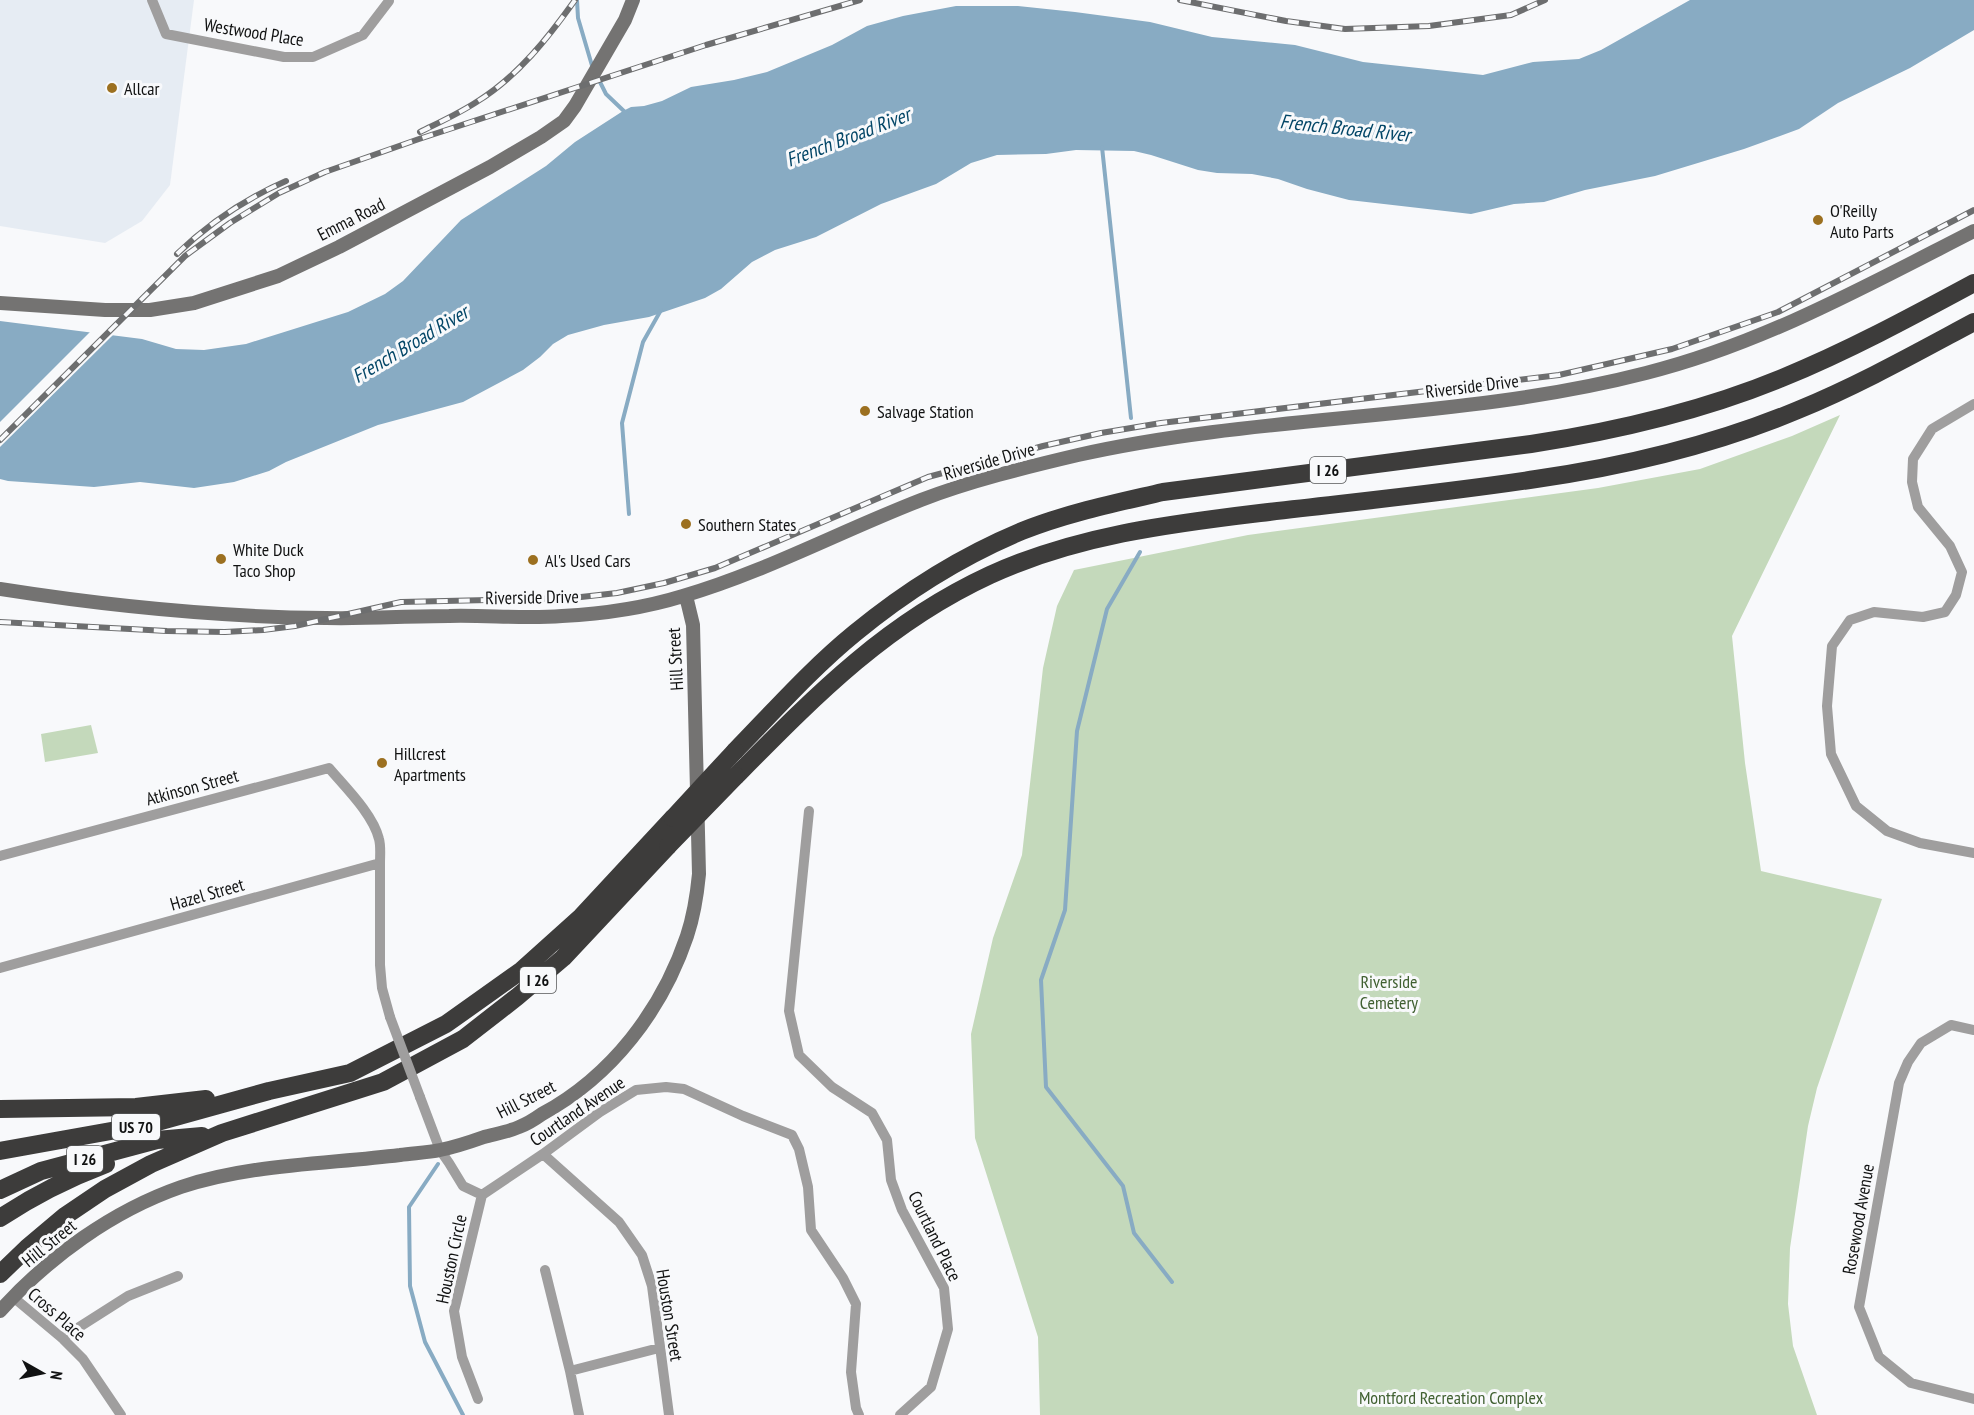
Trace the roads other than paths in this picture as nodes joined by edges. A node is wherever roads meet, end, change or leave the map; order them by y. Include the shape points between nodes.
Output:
1 (152, 0) edge
2 (633, 0) edge
3 (389, 1) edge
4 (1974, 231) edge
5 (1974, 283) edge
6 (0, 303) edge
7 (1974, 322) edge
8 (1974, 404) edge
9 (0, 589) edge
10 (686, 596) junction
11 (809, 811) dead end
12 (1974, 853) edge
13 (0, 856) edge
14 (380, 863) junction
15 (0, 968) edge
16 (1974, 1030) edge
17 (270, 1091) junction
18 (0, 1109) edge
19 (222, 1133) junction
20 (172, 1139) junction
21 (440, 1150) junction
22 (0, 1151) edge
23 (543, 1154) junction
24 (0, 1190) edge
25 (482, 1195) junction
26 (0, 1218) edge
27 (545, 1270) dead end
28 (0, 1274) edge
29 (178, 1276) dead end
30 (13, 1297) junction
31 (0, 1311) edge
32 (62, 1338) junction
33 (659, 1348) junction
34 (570, 1371) junction
35 (478, 1399) dead end
36 (1974, 1399) edge
37 (121, 1415) edge
38 (579, 1415) edge
39 (669, 1415) edge
40 (859, 1415) edge
41 (900, 1415) edge

1 - 3 street, Westwood Place via 166,34 284,57 313,57 363,34
2 - 6 main road, Emma Road via 564,121 490,167 339,247 278,276 194,303 150,310
4 - 10 main road, Riverside Drive via 1752,339 1645,374 1498,402 1159,440 1080,455 925,498
5 - 17 highway, I 26, bridge via 1781,379 1694,409 1542,442 1163,492 1061,518 977,552 893,603 853,634 735,751 581,917 522,970 446,1024 350,1073
7 - 19 highway, I 26, bridge via 1797,411 1702,444 1535,479 1161,526 1088,542 990,575 897,629 815,697 563,958 463,1039 383,1082
8 - 12 street via 1932,429 1913,459 1912,482 1918,507 1950,546 1962,572 1956,595 1944,612 1933,615 1874,612 1850,620 1832,646 1827,706 1831,754 1856,806 1887,831 1920,843
9 - 10 main road, Riverside Drive via 114,606 327,618 559,616 624,609
10 - 21 main road, Hill Street via 693,624 699,874 687,936 657,1002 602,1072 557,1106 519,1127
11 - 41 street, Courtland Place via 789,1011 799,1055 832,1087 872,1113 887,1140 891,1180 902,1210 944,1288 948,1329 931,1387
13 - 14 street, Atkinson Street via 329,768 370,820 379,839
14 - 15 street, Hazel Street
14 - 21 street, bridge via 382,988
16 - 36 street, Rosewood Avenue via 1951,1025 1921,1043 1899,1083 1859,1307 1879,1357 1911,1383
17 - 18 highway, I 26 via 252,1089 136,1107
17 - 22 highway, US 70 via 150,1124
19 - 20 highway, I 26
19 - 28 highway via 105,1189 65,1216
20 - 24 highway, I 26 via 41,1171
20 - 26 highway, US 70 via 84,1173
21 - 25 street via 463,1186
21 - 30 main road, Hill Street via 276,1167 180,1187 89,1233
23 - 25 street, Courtland Avenue
23 - 33 street, Houston Street via 619,1222 642,1255 652,1286
23 - 40 street, Courtland Avenue via 636,1090 666,1087 684,1089 792,1135 808,1187 811,1230 856,1304 851,1372
25 - 35 street, Houston Circle via 454,1311 462,1357
27 - 34 street
29 - 32 street via 128,1296
30 - 31 main road, Hill Street
30 - 32 street, Cross Place
32 - 37 street, Cross Place via 82,1359
33 - 34 street
33 - 39 street, Houston Street
34 - 38 street

